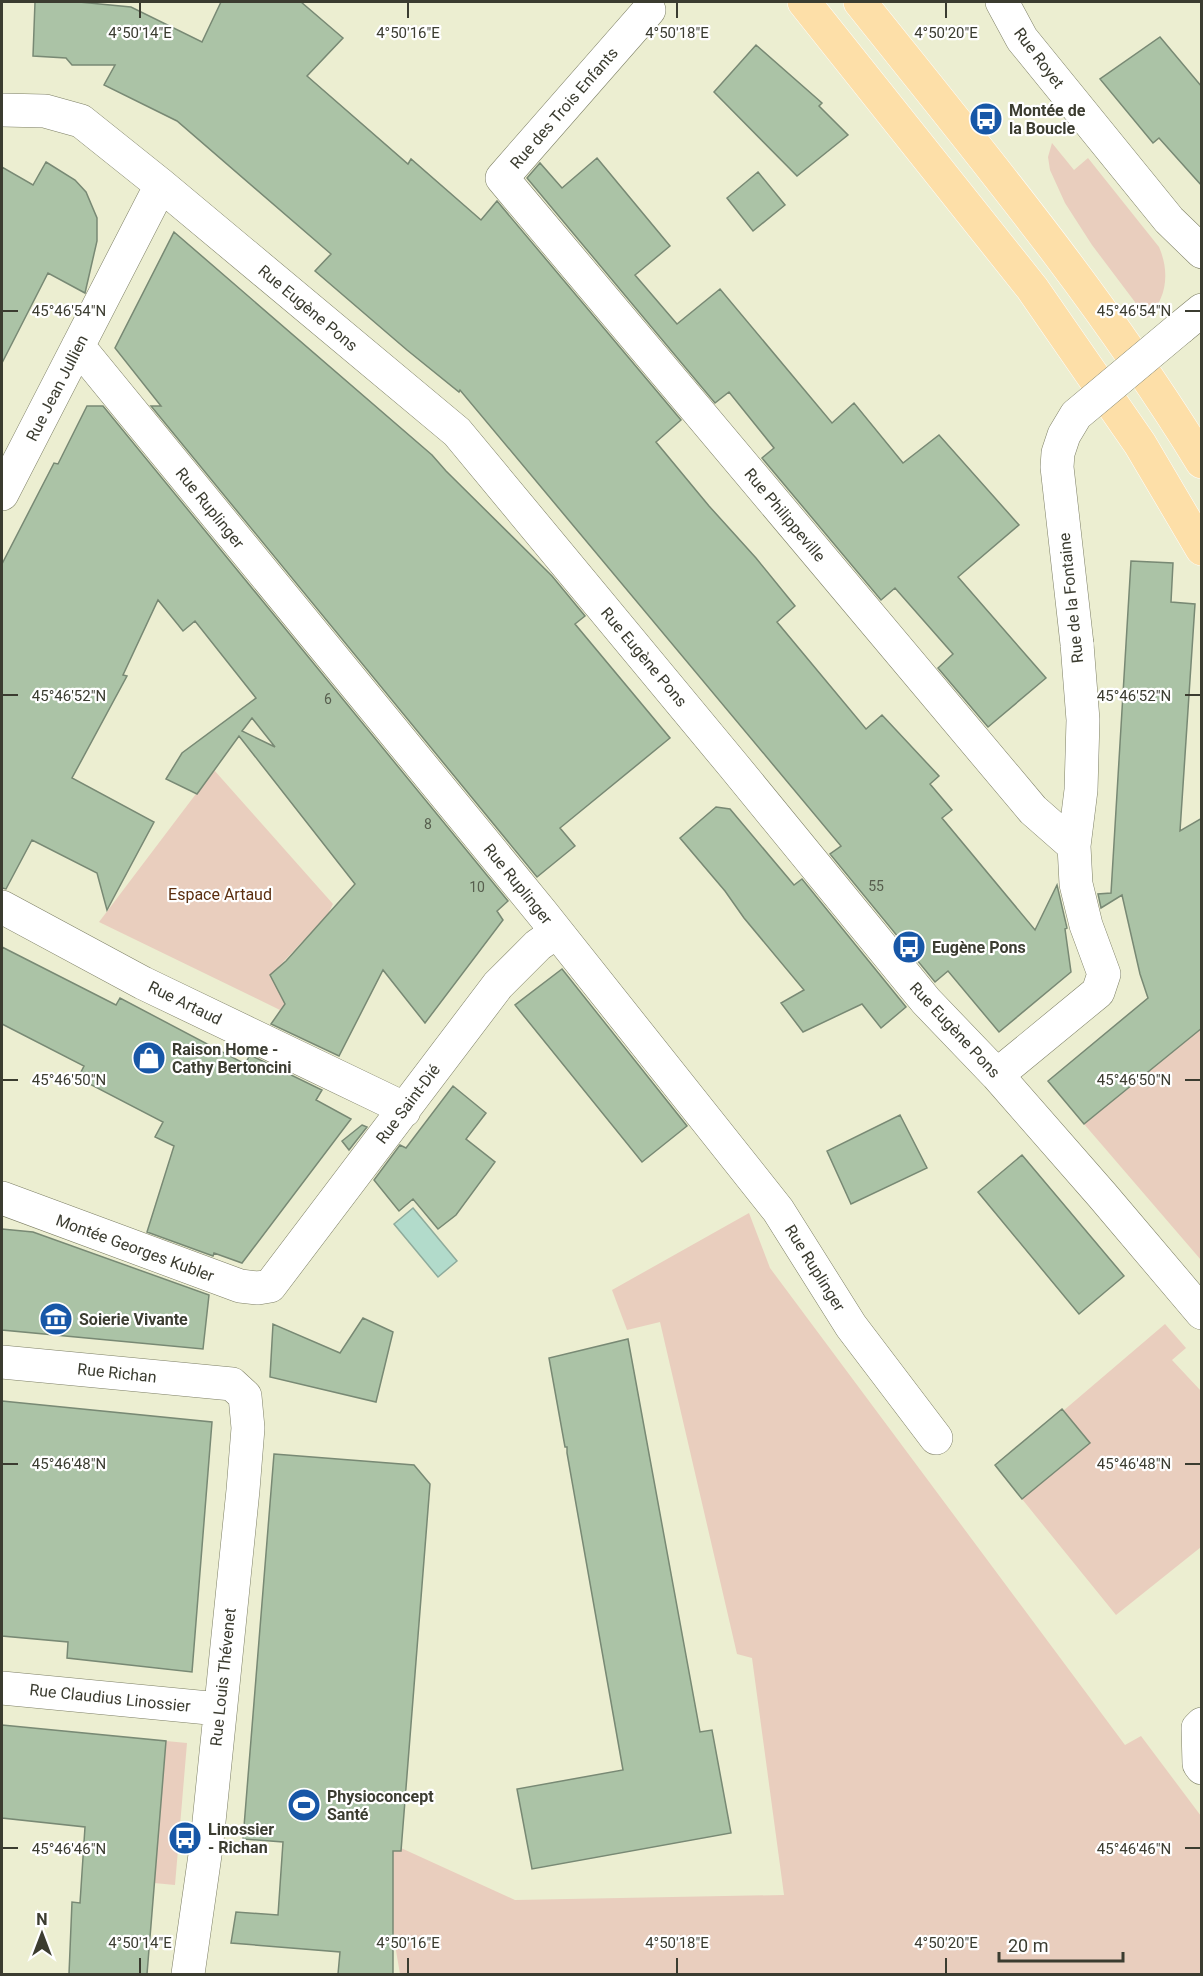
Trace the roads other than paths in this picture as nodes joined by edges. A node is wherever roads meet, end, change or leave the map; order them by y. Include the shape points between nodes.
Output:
1 (804, 2) edge
2 (860, 2) edge
3 (1002, 2) edge
4 (649, 10) dead end
5 (2, 110) edge
6 (502, 178) joint
7 (161, 185) junction
8 (1202, 252) edge
9 (1191, 319) edge
10 (78, 346) junction
11 (1202, 462) edge
12 (2, 494) edge
13 (1202, 549) edge
14 (1074, 846) junction
15 (2, 907) edge
16 (557, 932) junction
17 (997, 1075) junction
18 (404, 1111) junction
19 (2, 1198) edge
20 (270, 1286) joint
21 (1202, 1312) edge
22 (2, 1362) edge
23 (232, 1384) joint
24 (936, 1438) dead end
25 (2, 1688) edge
26 (219, 1709) junction
27 (1202, 1724) edge
28 (1200, 1766) edge
29 (188, 1974) edge

1 - 13 main road via 1032,288 1140,444
2 - 11 main road via 1118,333
3 - 8 street, Rue Royet via 1022,39 1169,220
4 - 6 street, Rue des Trois Enfants
5 - 7 street, Rue Eugène Pons via 45,111 81,121
6 - 14 street, Rue Philippeville via 1033,810
7 - 10 street, Rue Jean Jullien
7 - 17 street, Rue Eugène Pons via 462,437 926,1001
9 - 14 street, Rue de la Fontaine, bridge via 1076,415 1058,453 1083,720
10 - 12 street, Rue Jean Jullien
10 - 16 street, Rue Ruplinger
14 - 17 street, Rue de la Fontaine via 1076,884 1104,974 1098,992
15 - 18 street, Rue Artaud via 143,983
16 - 18 street, Rue Saint-Dié via 538,945 498,985
16 - 24 street, Rue Ruplinger via 778,1210 851,1326
17 - 21 street, Rue Eugène Pons
18 - 20 street, Rue Saint-Dié
19 - 20 street, Montée Georges Kubler via 240,1286
22 - 23 street, Rue Richan
23 - 26 street, Rue Louis Thévenet via 245,1395 248,1428
25 - 26 street, Rue Claudius Linossier
26 - 29 street, Rue Louis Thévenet via 207,1841
27 - 28 street via 1198,1728

